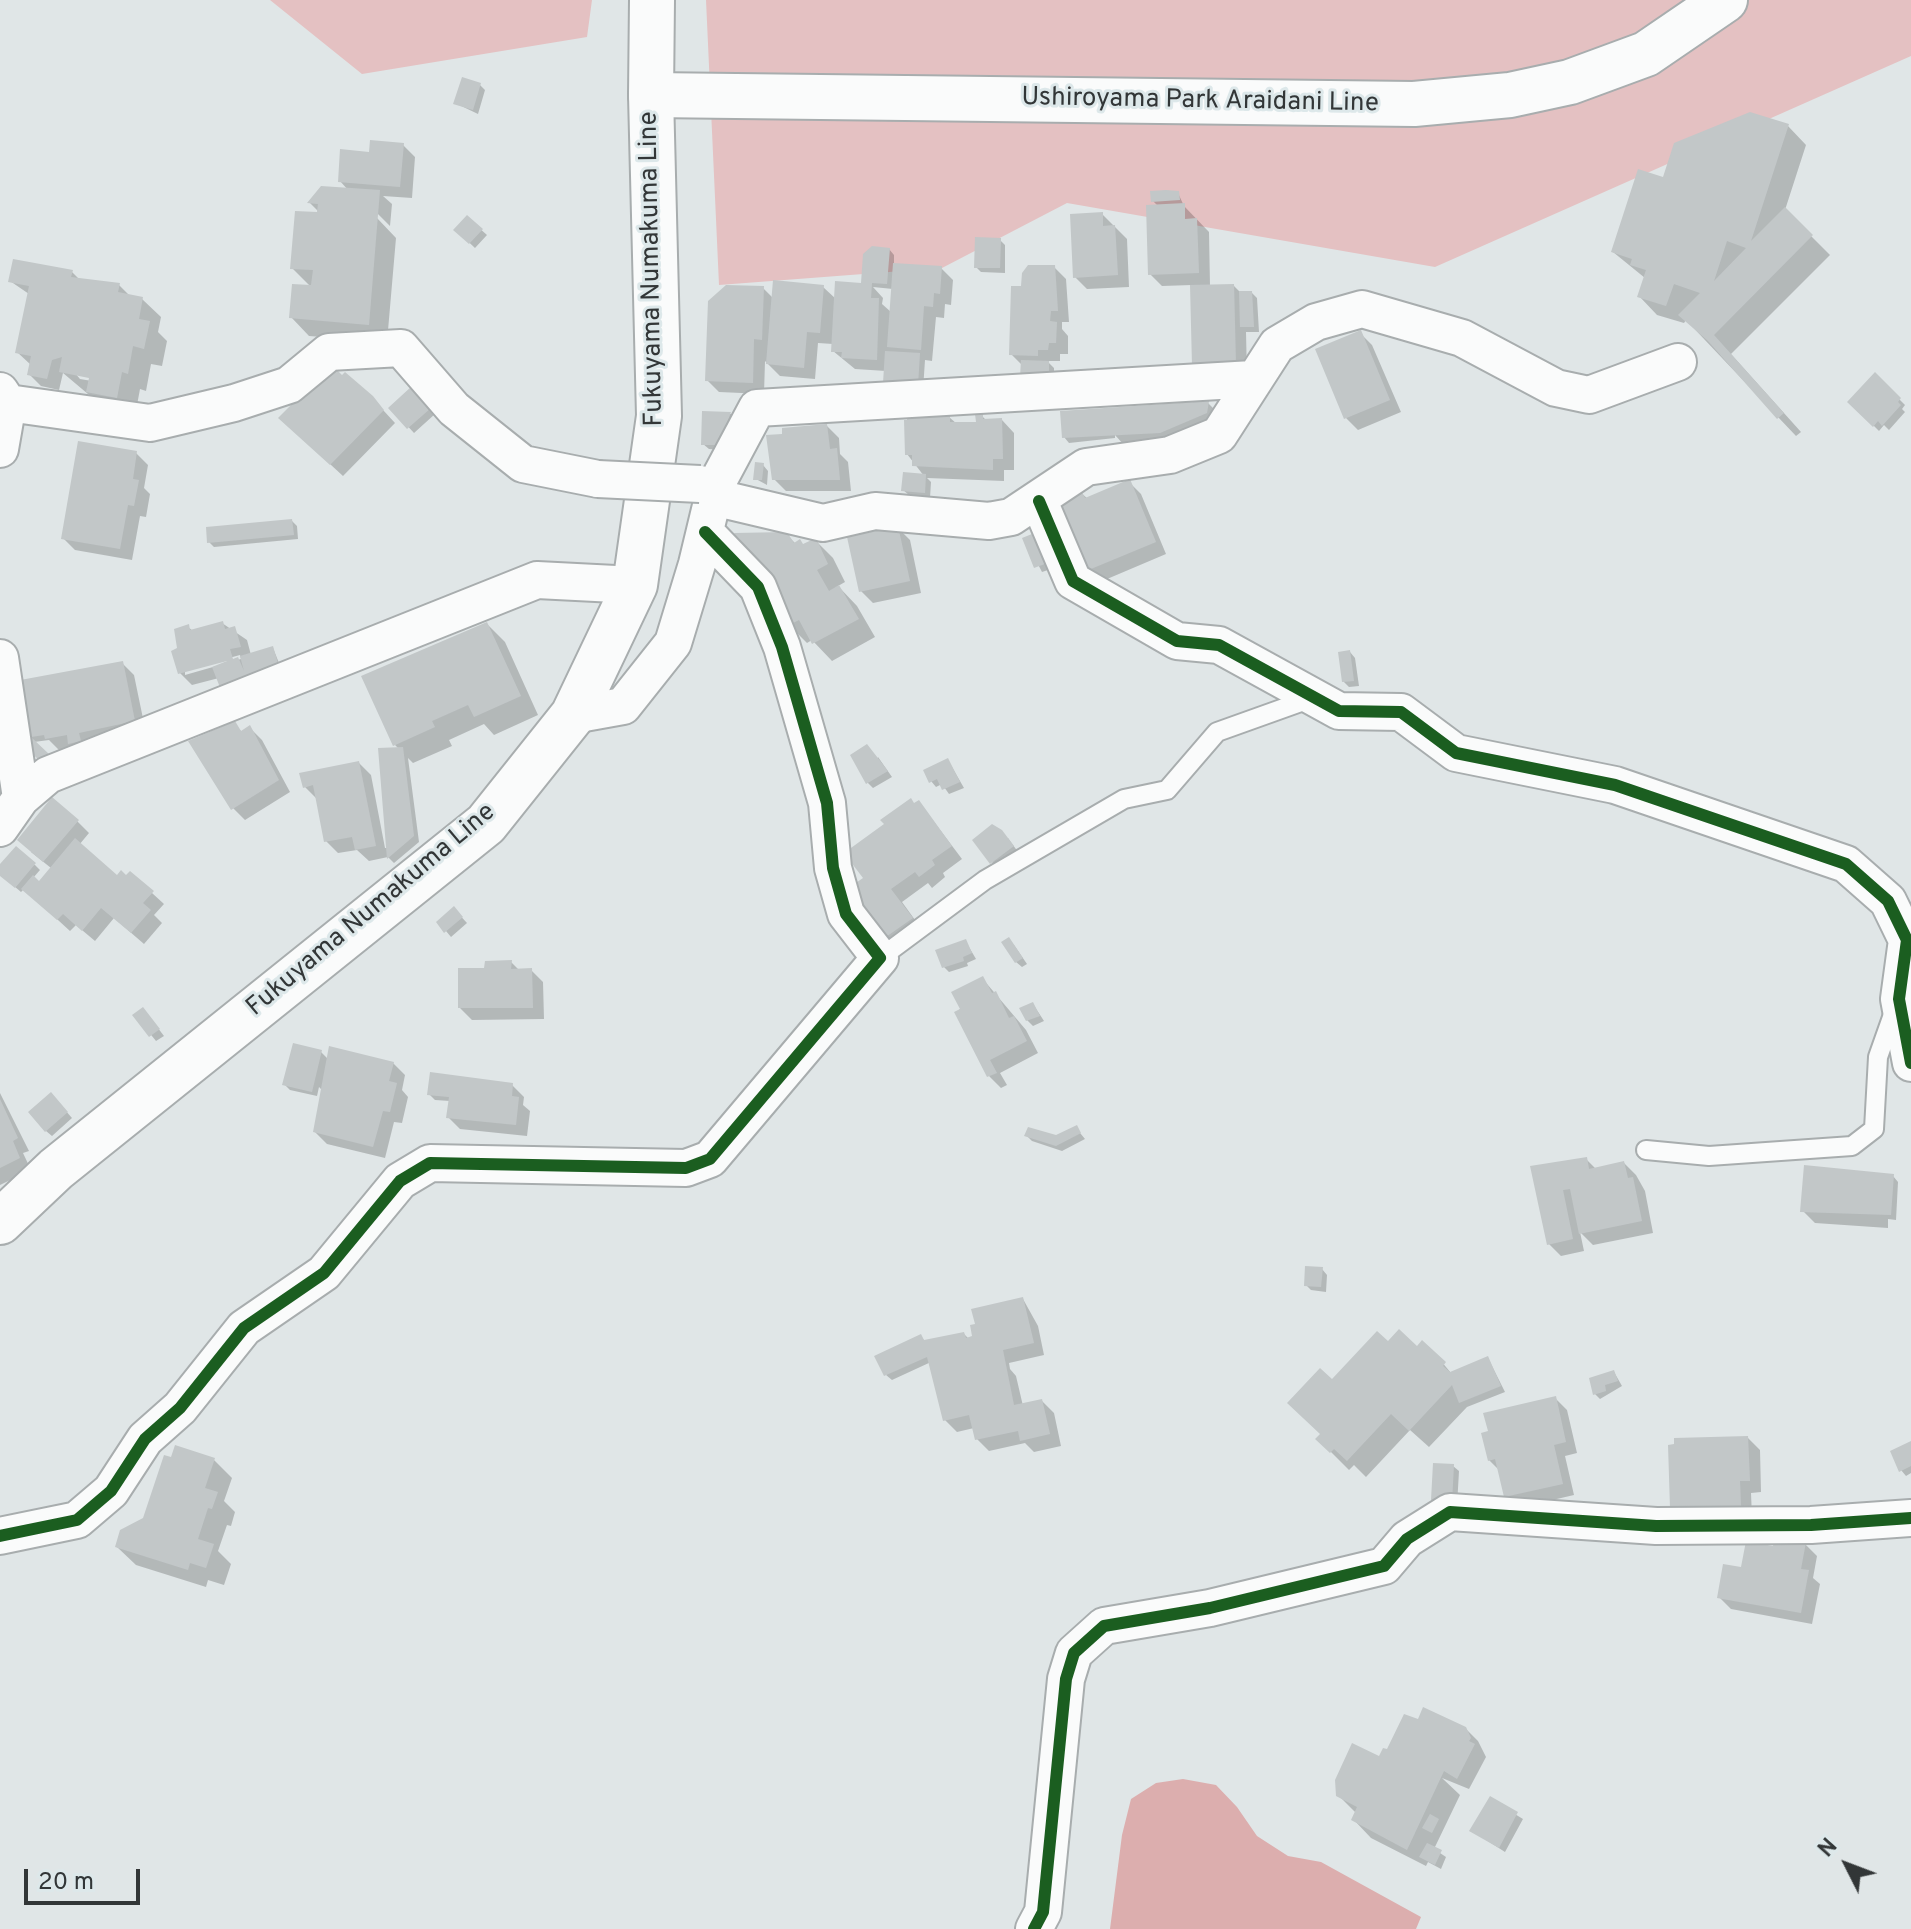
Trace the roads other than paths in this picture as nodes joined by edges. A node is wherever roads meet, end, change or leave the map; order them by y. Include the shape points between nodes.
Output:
1 (652, 0) edge
2 (1725, 0) edge
3 (651, 95) junction
4 (1678, 362) dead end
5 (1253, 379) junction
6 (4, 397) edge
7 (0, 449) edge
8 (709, 489) junction
9 (1039, 501) junction
10 (705, 532) junction
11 (635, 585) junction
12 (0, 658) edge
13 (1314, 697) junction
14 (573, 715) junction
15 (21, 798) junction
16 (0, 828) edge
17 (880, 958) junction
18 (1899, 999) junction
19 (1911, 1063) edge
20 (1646, 1150) dead end
21 (0, 1222) edge
22 (1911, 1518) edge
23 (0, 1536) edge
24 (1034, 1929) edge

1 - 3 main road, Fukuyama Numakuma Line
2 - 3 main road, Ushiroyama Park Araidani Line via 1646,54 1570,82 1510,95 1414,104
3 - 11 main road, Fukuyama Numakuma Line via 659,416
4 - 5 street via 1589,395 1556,388 1462,338 1362,309 1316,322 1277,345
5 - 8 street via 757,408
5 - 9 street via 1219,435 1170,455 1086,467
6 - 7 street
6 - 8 street, bridge via 150,423 289,385 329,352 401,348 454,409 523,464 598,479
8 - 9 street via 823,523 875,511 989,521 1020,514
8 - 10 street
9 - 13 street via 1073,581 1177,641 1219,645
10 - 14 street via 673,643 623,706
10 - 17 street via 758,587 782,647 827,803 833,868 846,914
11 - 14 main road, Fukuyama Numakuma Line
11 - 15 street via 537,580 48,775
12 - 15 street
13 - 17 lane via 1217,732 1167,790 1124,799 1010,865
13 - 18 street via 1339,711 1401,712 1456,753 1615,785 1846,864 1888,901 1907,940
14 - 21 main road, Fukuyama Numakuma Line via 486,824 56,1169
15 - 16 street
17 - 23 street via 710,1159 686,1168 430,1163 400,1181 324,1273 244,1328 180,1408 145,1439 111,1491 77,1520
18 - 19 street
18 - 20 lane via 1878,1057 1874,1129 1852,1146 1709,1156
22 - 24 street via 1656,1526 1450,1512 1407,1539 1384,1566 1210,1608 1104,1626 1074,1653 1066,1679 1043,1912

